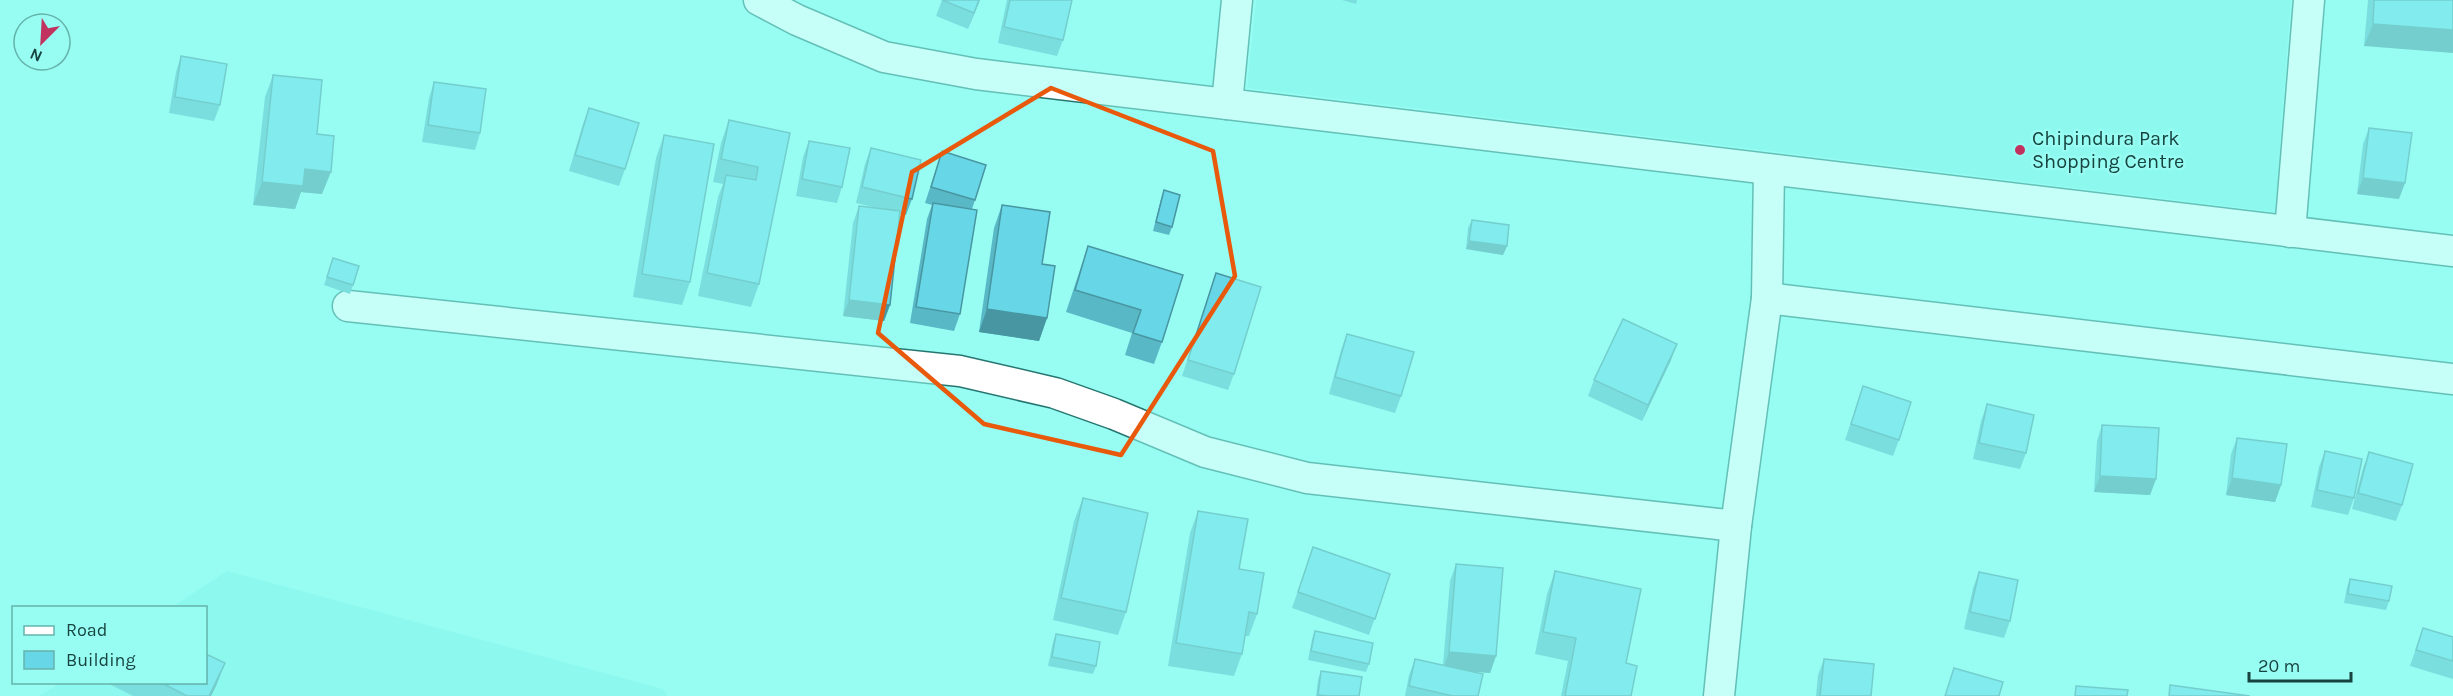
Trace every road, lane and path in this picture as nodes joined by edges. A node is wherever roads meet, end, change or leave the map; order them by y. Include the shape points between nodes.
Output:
1 (759, 0) edge
2 (1237, 0) edge
3 (2309, 0) edge
4 (1227, 104) junction
5 (1769, 170) junction
6 (2290, 232) junction
7 (2453, 251) edge
8 (1767, 298) junction
9 (348, 306) dead end
10 (2453, 379) edge
11 (1736, 526) junction
12 (1719, 696) edge

1 - 4 street via 884,57 976,74
2 - 4 street
3 - 6 street
4 - 5 street
5 - 6 street
5 - 8 street
6 - 7 street
8 - 10 street
8 - 11 street
9 - 11 street via 960,370 1055,393 1205,452 1307,478
11 - 12 street

